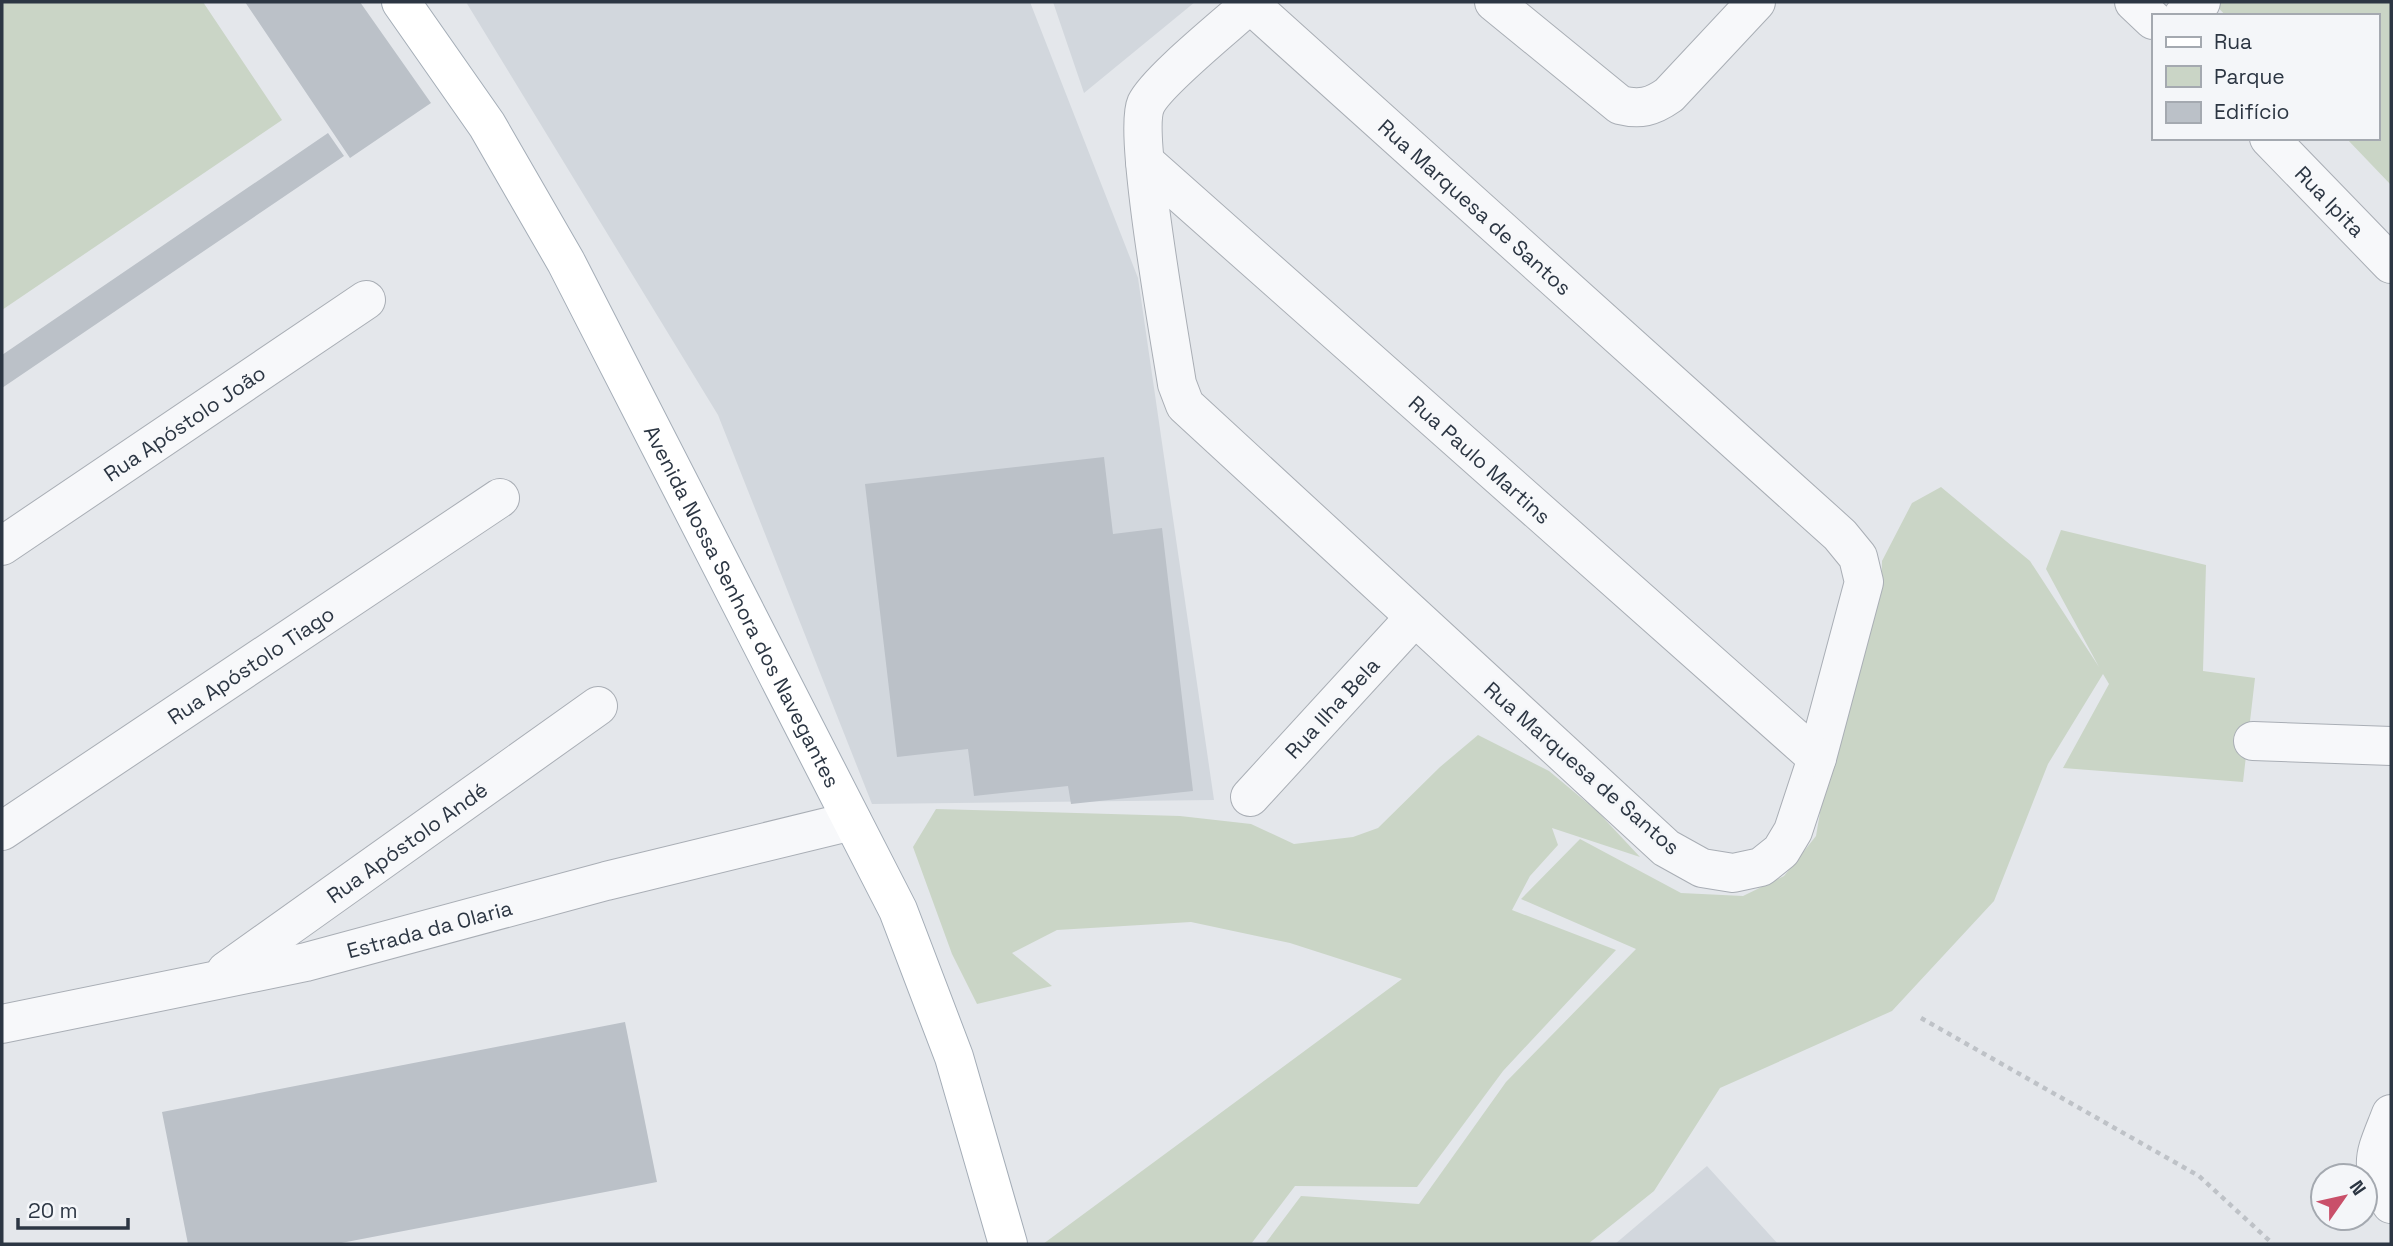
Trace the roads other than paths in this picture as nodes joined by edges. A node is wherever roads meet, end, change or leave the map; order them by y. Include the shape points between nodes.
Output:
1 (401, 2) edge
2 (1756, 2) edge
3 (2134, 2) edge
4 (2201, 2) edge
5 (1251, 3) edge
6 (1511, 7) edge
7 (2186, 14) edge
8 (2152, 19) edge
9 (2271, 140) edge
10 (1145, 162) junction
11 (2391, 264) edge
12 (366, 300) dead end
13 (500, 498) dead end
14 (2, 546) edge
15 (1414, 618) junction
16 (598, 706) dead end
17 (2253, 741) dead end
18 (2391, 746) edge
19 (1816, 758) junction
20 (1250, 797) dead end
21 (852, 821) junction
22 (2, 831) edge
23 (215, 978) junction
24 (2, 1024) edge
25 (2391, 1114) edge
26 (2391, 1204) edge
27 (1008, 1244) edge

1 - 21 main road, Avenida Nossa Senhora dos Navegantes via 487,125 566,262
2 - 6 street via 1669,95 1654,106 1637,109 1620,105
3 - 8 street
4 - 7 street
5 - 10 street, Rua Marquesa de Santos via 1153,93 1143,117
5 - 19 street, Rua Marquesa de Santos via 1840,534 1858,557 1864,582
9 - 11 street, Rua Ipita
10 - 15 street, Rua Marquesa de Santos via 1177,384 1185,405
10 - 19 street, Rua Paulo Martins
12 - 14 street, Rua Apóstolo João
13 - 22 street, Rua Apóstolo Tiago
15 - 19 street, Rua Marquesa de Santos via 1666,848 1702,868 1733,873 1761,867 1781,851 1793,831
15 - 20 street, Rua Ilha Bela
16 - 23 street, Rua Apóstolo Andé
17 - 18 street
21 - 23 street, Estrada da Olaria via 306,962
21 - 27 main road, Avenida Nossa Senhora dos Navegantes via 898,910 954,1057
23 - 24 street, Estrada da Olaria
25 - 26 street via 2376,1153 2376,1178

